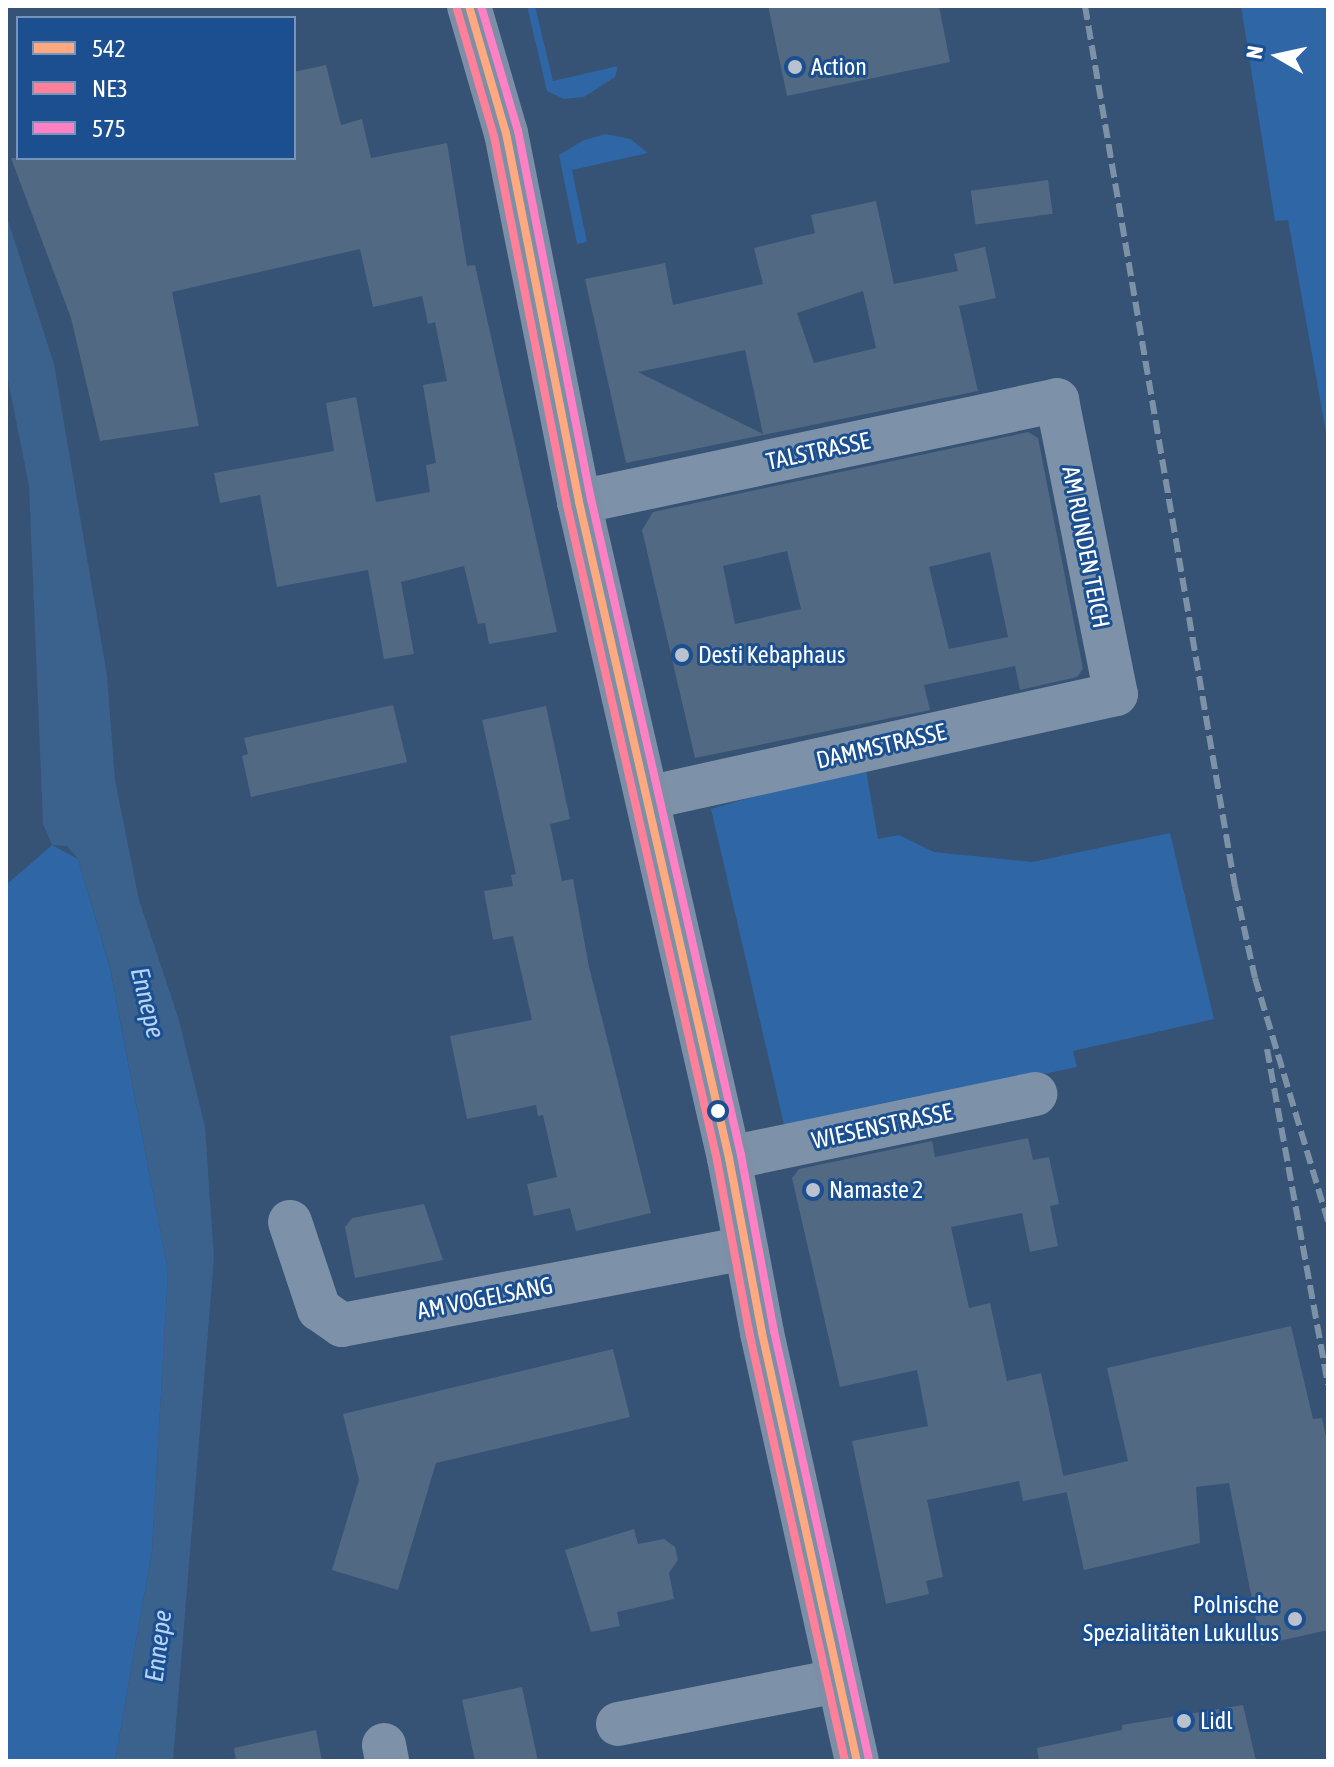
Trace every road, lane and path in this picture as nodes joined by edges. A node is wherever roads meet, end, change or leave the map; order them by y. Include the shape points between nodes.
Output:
1 (469, 6) edge
2 (1057, 400) joint
3 (579, 502) junction
4 (1116, 694) joint
5 (647, 798) junction
6 (1035, 1094) dead end
7 (729, 1158) junction
8 (290, 1222) dead end
9 (746, 1248) junction
10 (838, 1681) junction
11 (618, 1724) dead end
12 (857, 1761) edge

1 - 3 main road via 506,133
2 - 3 street, TALSTRASSE
2 - 4 street, AM RUNDEN TEICH
3 - 5 main road
4 - 5 street, DAMMSTRASSE
5 - 7 main road
6 - 7 street, WIESENSTRASSE
7 - 9 main road
8 - 9 street, AM VOGELSANG via 319,1309 342,1325
9 - 10 main road
10 - 11 street
10 - 12 main road

